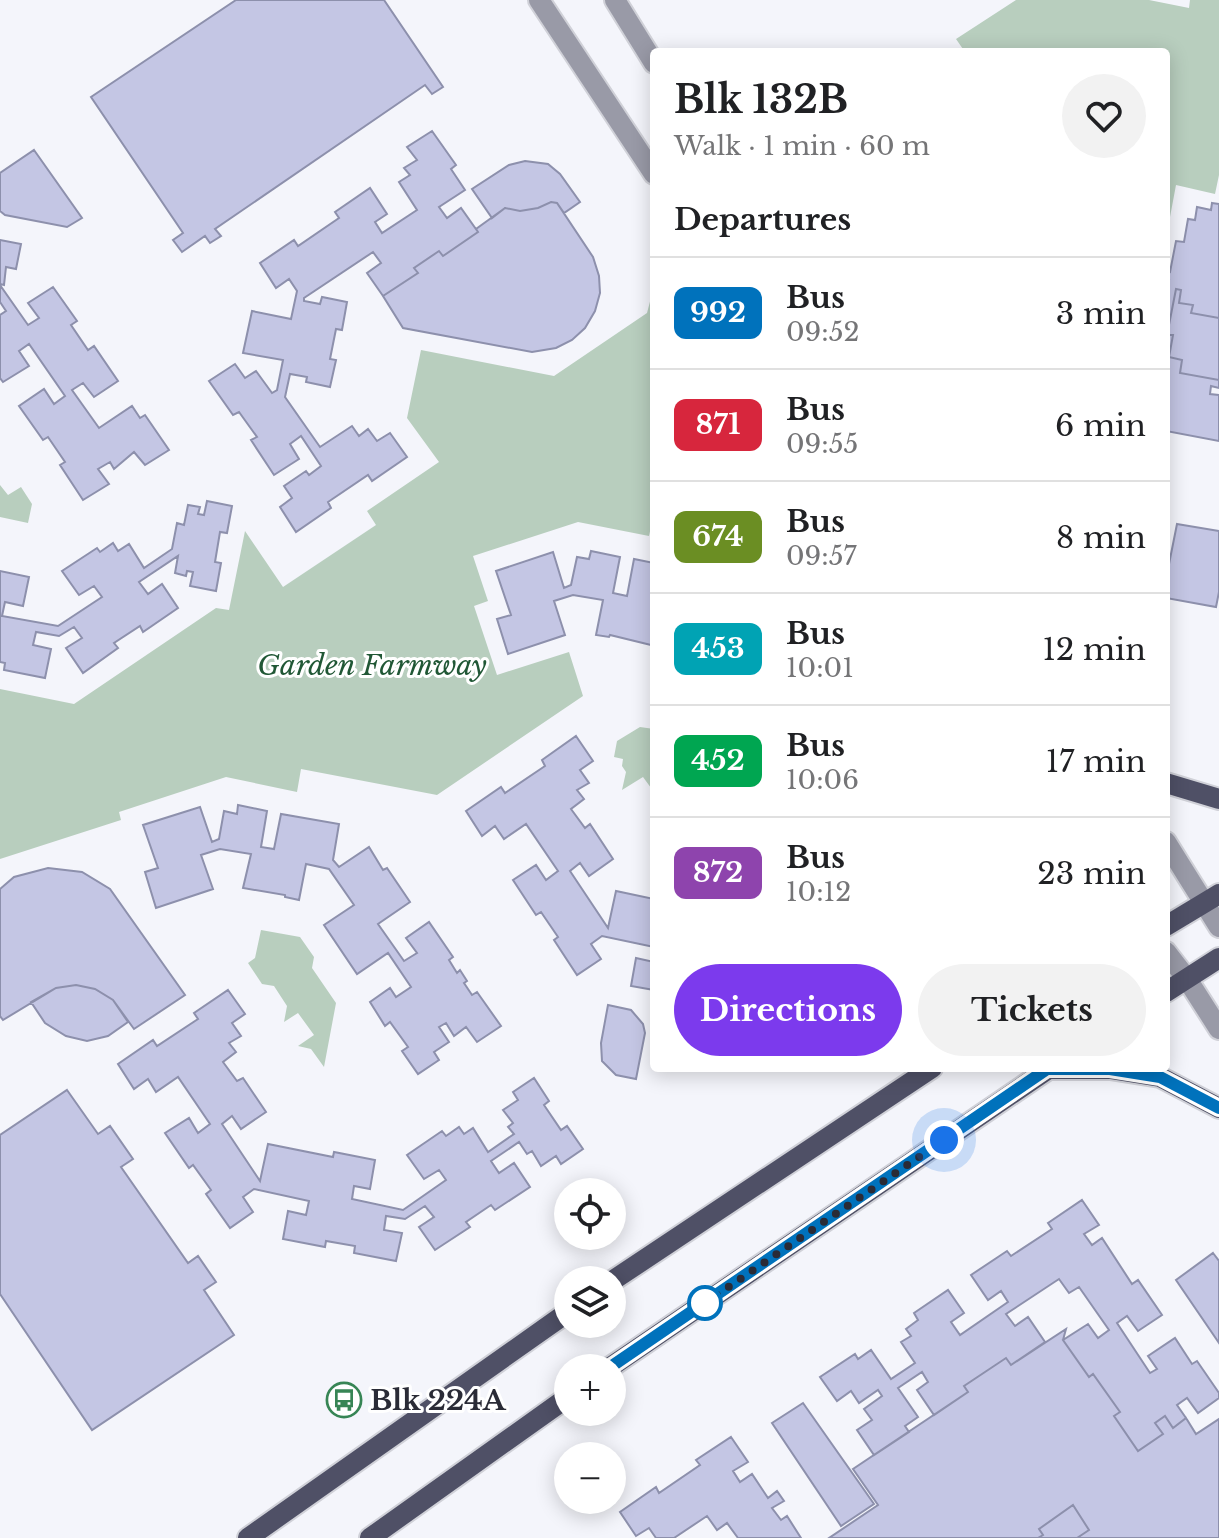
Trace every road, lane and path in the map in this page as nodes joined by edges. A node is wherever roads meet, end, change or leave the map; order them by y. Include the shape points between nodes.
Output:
1 (539, 0) edge
2 (615, 0) edge
3 (650, 57) edge
4 (650, 168) edge
5 (1170, 784) edge
6 (1219, 799) edge
7 (1170, 847) edge
8 (1211, 899) edge
9 (1170, 924) edge
10 (1219, 927) edge
11 (1170, 957) edge
12 (1219, 958) edge
13 (1187, 979) junction
14 (1170, 990) edge
15 (1219, 1029) edge
16 (926, 1072) edge
17 (1044, 1072) edge
18 (1129, 1072) edge
19 (1219, 1108) edge
20 (626, 1272) edge
21 (554, 1322) edge
22 (626, 1356) edge
23 (554, 1407) edge
24 (248, 1538) edge
25 (370, 1538) edge

1 - 4 street
2 - 3 street
5 - 6 main road
7 - 8 street
8 - 9 main road
8 - 10 street
11 - 13 street
12 - 13 main road
13 - 14 main road
13 - 15 street
16 - 20 main road
17 - 22 main road
18 - 19 main road via 1160,1077
21 - 24 main road
23 - 25 main road

